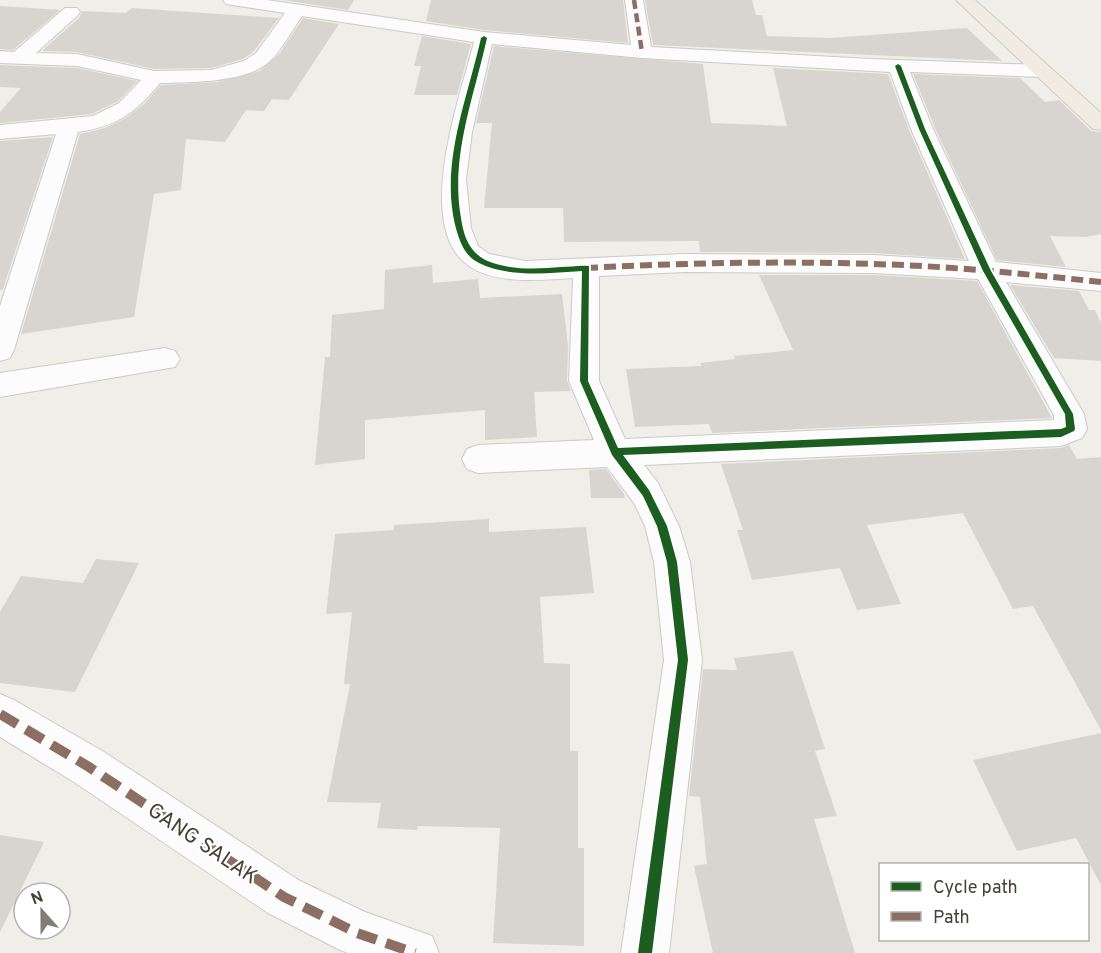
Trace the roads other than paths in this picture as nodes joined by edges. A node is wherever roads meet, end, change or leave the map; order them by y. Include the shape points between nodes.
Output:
1 (232, 0) edge
2 (634, 0) edge
3 (965, 0) edge
4 (297, 10) junction
5 (71, 12) dead end
6 (484, 38) junction
7 (642, 52) junction
8 (9, 57) edge
9 (898, 66) junction
10 (1041, 71) junction
11 (154, 77) junction
12 (1101, 124) edge
13 (69, 127) junction
14 (0, 132) edge
15 (586, 268) junction
16 (987, 271) junction
17 (1101, 282) edge
18 (0, 350) edge
19 (165, 359) dead end
20 (0, 385) edge
21 (615, 452) junction
22 (478, 459) dead end
23 (0, 714) edge
24 (415, 953) edge
25 (645, 953) edge

1 - 4 street
2 - 7 street
3 - 10 main road
4 - 6 street
4 - 11 street via 263,57 251,65 212,76
5 - 8 street
6 - 7 street
6 - 15 street via 454,160 456,214 462,239 470,254 504,268
7 - 9 street
8 - 11 street via 77,60
9 - 10 street
9 - 16 street via 922,129
10 - 12 main road
11 - 13 street via 121,114
13 - 14 street
13 - 18 street
15 - 16 street via 686,263 874,264
15 - 21 street via 584,381
16 - 17 street
16 - 21 street via 1069,414 1071,429 1061,433
19 - 20 street
21 - 22 street
21 - 25 street via 646,493 662,526 672,562 684,660
23 - 24 street, GANG SALAK via 98,773 284,897 357,933

